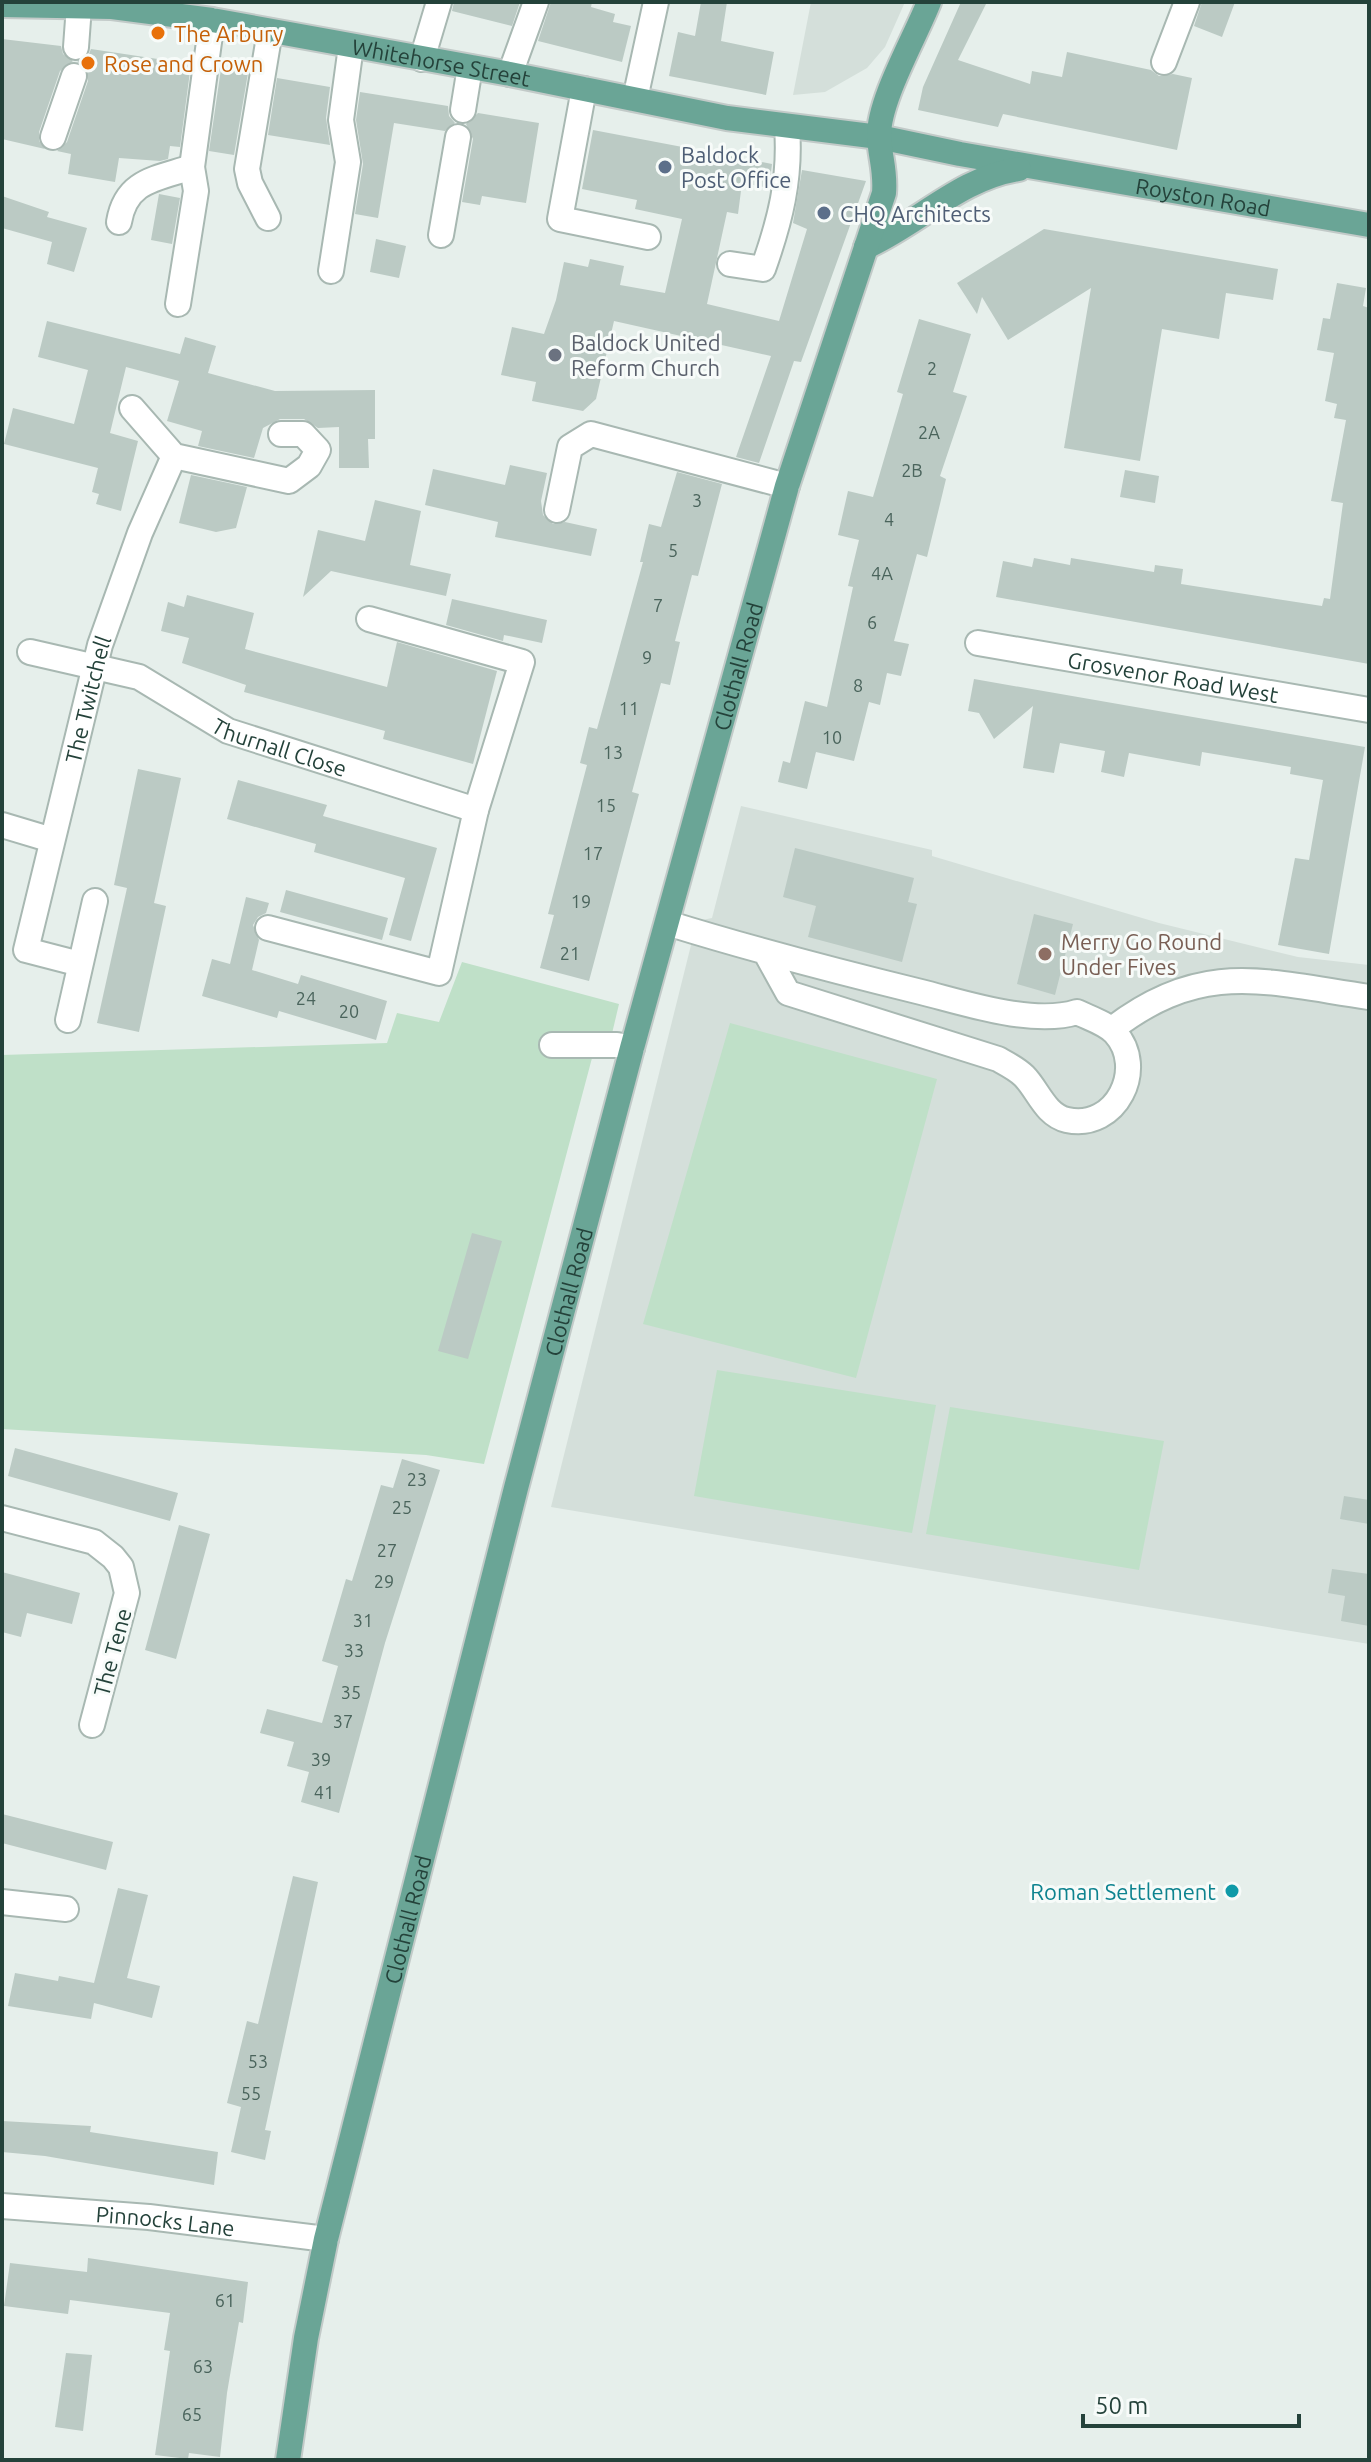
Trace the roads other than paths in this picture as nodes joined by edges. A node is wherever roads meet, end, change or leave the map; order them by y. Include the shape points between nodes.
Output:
1 (439, 2) edge
2 (536, 2) edge
3 (656, 2) edge
4 (929, 2) edge
5 (1187, 2) edge
6 (112, 4) edge
7 (2, 5) edge
8 (79, 6) junction
9 (212, 20) junction
10 (270, 31) junction
11 (351, 46) junction
12 (76, 47) dead end
13 (422, 59) junction
14 (1164, 62) dead end
15 (470, 67) junction
16 (510, 74) junction
17 (74, 76) dead end
18 (584, 89) junction
19 (635, 99) junction
20 (463, 110) dead end
21 (787, 127) junction
22 (53, 137) dead end
23 (458, 137) dead end
24 (879, 137) junction
25 (1038, 166) junction
26 (192, 167) junction
27 (268, 218) dead end
28 (119, 222) dead end
29 (1369, 225) edge
30 (441, 235) dead end
31 (648, 237) dead end
32 (866, 247) junction
33 (730, 264) dead end
34 (331, 271) dead end
35 (178, 304) dead end
36 (132, 408) dead end
37 (281, 434) dead end
38 (174, 456) junction
39 (787, 486) junction
40 (557, 510) dead end
41 (369, 619) dead end
42 (978, 643) dead end
43 (30, 652) dead end
44 (94, 668) junction
45 (1369, 710) edge
46 (476, 810) junction
47 (2, 825) edge
48 (52, 840) junction
49 (95, 901) dead end
50 (667, 923) junction
51 (268, 928) dead end
52 (767, 955) junction
53 (80, 964) junction
54 (1369, 997) edge
55 (68, 1020) dead end
56 (1112, 1029) junction
57 (552, 1045) dead end
58 (632, 1048) junction
59 (2, 1518) edge
60 (92, 1725) dead end
61 (2, 1902) edge
62 (66, 1909) dead end
63 (2, 2206) edge
64 (326, 2239) junction
65 (288, 2460) edge

1 - 13 street
2 - 16 street
3 - 19 street
4 - 24 main road via 883,108
5 - 14 street
6 - 8 main road, Whitehorse Street
6 - 9 main road, Whitehorse Street
7 - 8 main road, Whitehorse Street
8 - 12 street
9 - 10 main road, Whitehorse Street
9 - 26 street
10 - 11 main road, Whitehorse Street
10 - 27 street via 247,169
11 - 13 main road, Whitehorse Street
11 - 34 street via 341,120 348,162
13 - 15 main road, Whitehorse Street
15 - 16 main road, Whitehorse Street
15 - 20 street
16 - 18 main road, Whitehorse Street
17 - 22 street
18 - 19 main road, Whitehorse Street
18 - 31 street via 560,219
19 - 21 main road, Whitehorse Street
21 - 24 main road, Whitehorse Street
21 - 33 street via 790,162 782,217 763,269
23 - 30 street
24 - 25 main road, Royston Road
24 - 32 main road, Clothall Road via 886,168 884,193
25 - 29 main road, Royston Road
25 - 32 main road, Royston Road via 999,172 960,189
26 - 28 street via 133,190 122,204
26 - 35 street via 196,191
32 - 39 main road, Clothall Road
36 - 38 street
37 - 38 street via 303,434 318,450 309,466 289,481
38 - 44 street, The Twitchell via 140,533
39 - 40 street via 591,434 570,447
39 - 50 main road, Clothall Road
41 - 46 street via 522,662
42 - 45 street, Grosvenor Road West
43 - 44 street, Thurnall Close
44 - 46 street, Thurnall Close via 155,685 228,731
44 - 48 street, The Twitchell
46 - 51 street via 439,973
47 - 48 street
48 - 53 street, The Twitchell via 26,950
49 - 53 street
50 - 52 street
50 - 58 main road, Clothall Road
52 - 56 street via 998,1011 1061,1017 1077,1012
52 - 56 street via 788,993 998,1059 1021,1073 1043,1104 1067,1120 1102,1117 1124,1095 1128,1063
53 - 55 street
54 - 56 street via 1266,982 1200,983 1134,1012
57 - 58 street
58 - 64 main road, Clothall Road
59 - 60 street, The Tene via 94,1542 113,1557 126,1578 123,1615
61 - 62 street
63 - 64 street, Pinnocks Lane
64 - 65 main road, Clothall Road

